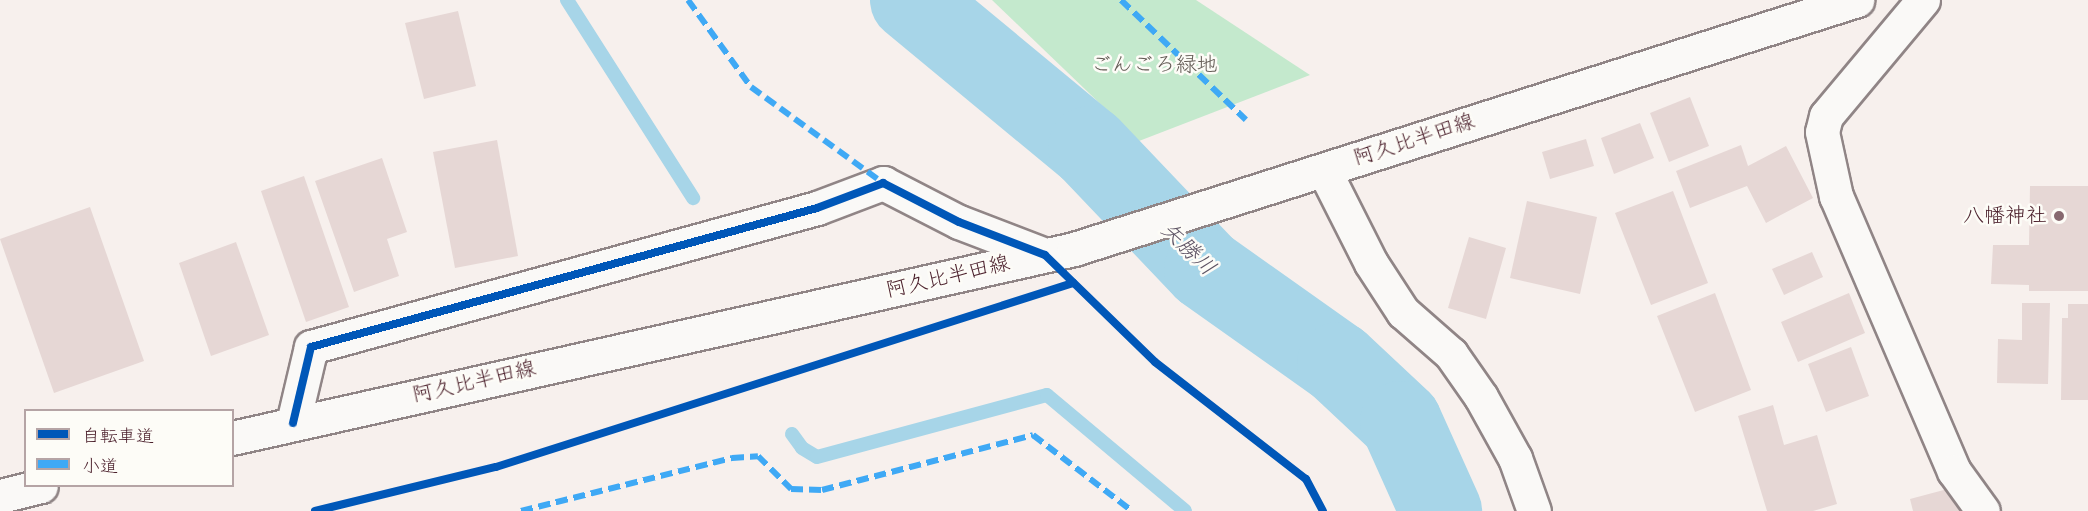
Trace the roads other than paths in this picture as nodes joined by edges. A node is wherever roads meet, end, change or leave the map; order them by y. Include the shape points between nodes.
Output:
1 (1857, 0) edge
2 (1923, 0) edge
3 (1324, 170) junction
4 (1059, 252) junction
5 (294, 423) junction
6 (234, 438) edge
7 (37, 487) edge
8 (0, 496) edge
9 (1534, 511) edge
10 (1983, 511) edge

1 - 3 street, 阿久比半田線
2 - 10 street via 1826,116 1822,132 1836,196 1954,471
3 - 4 street, 阿久比半田線
3 - 9 street via 1371,264 1403,312 1451,354 1481,397 1515,458
4 - 5 street, 阿久比半田線
4 - 5 street via 958,222 883,183 817,208 311,347
5 - 6 street, 阿久比半田線
7 - 8 street

